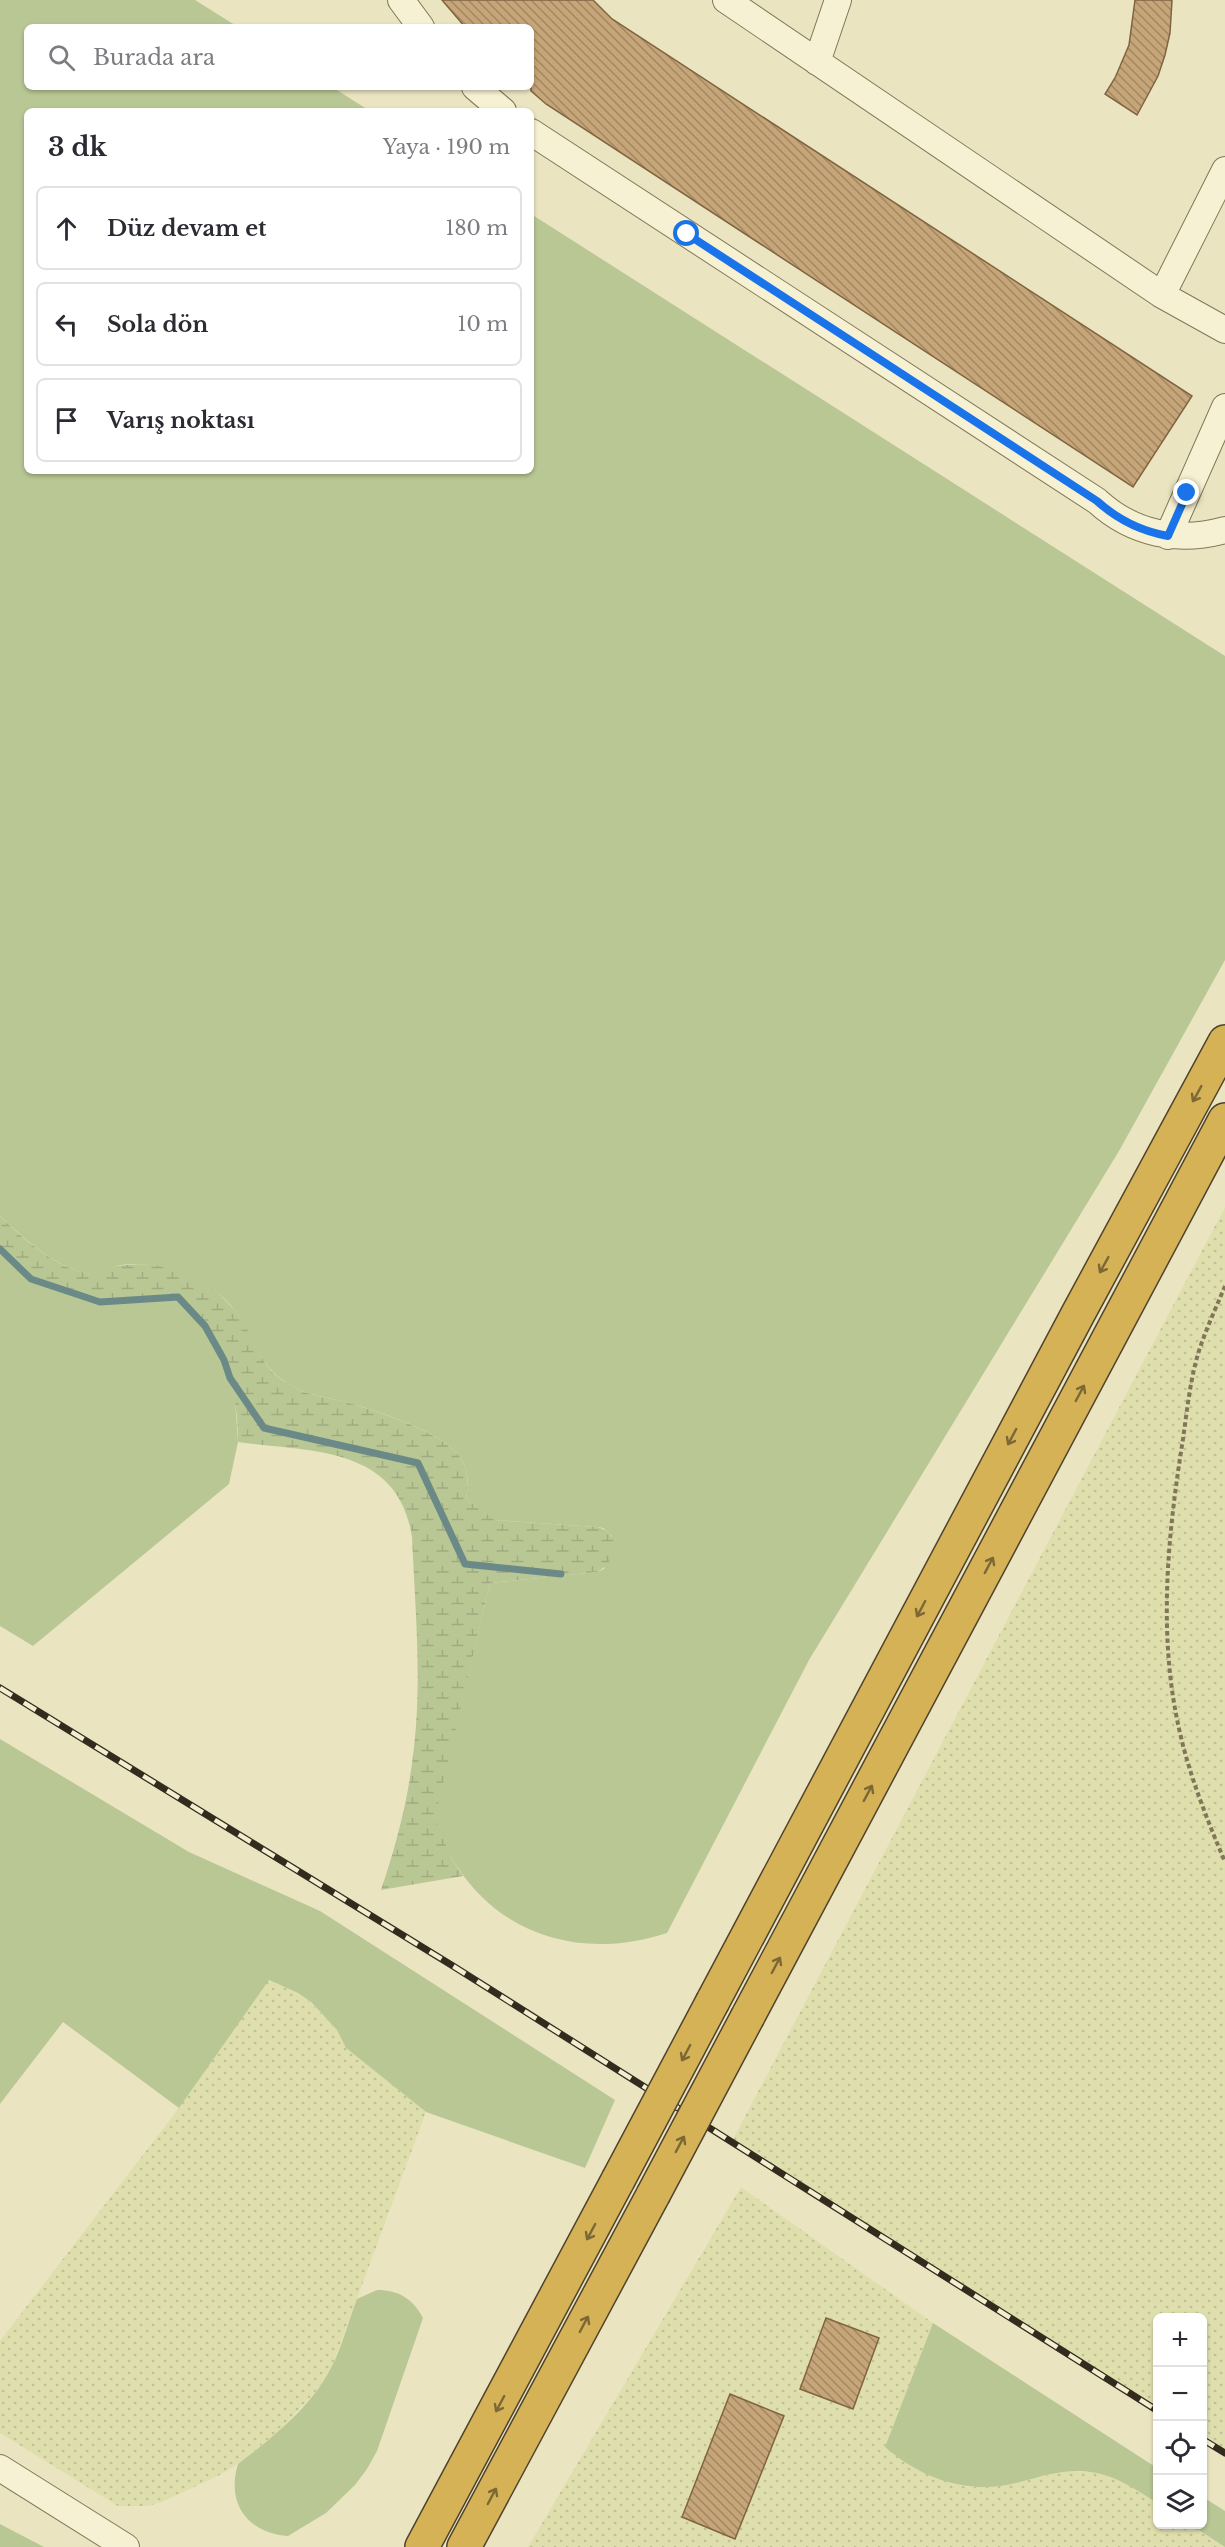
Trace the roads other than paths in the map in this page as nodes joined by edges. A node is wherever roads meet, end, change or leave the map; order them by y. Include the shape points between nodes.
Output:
1 (401, 0) edge
2 (726, 0) edge
3 (838, 0) edge
4 (419, 24) edge
5 (817, 62) junction
6 (478, 90) edge
7 (499, 108) edge
8 (534, 134) edge
9 (1225, 170) edge
10 (1162, 295) junction
11 (1225, 330) edge
12 (1225, 407) edge
13 (1225, 530) edge
14 (1168, 536) junction
15 (1225, 1042) edge
16 (1225, 1120) edge
17 (0, 2468) edge
18 (126, 2547) edge
19 (422, 2547) edge
20 (464, 2547) edge

1 - 4 street
2 - 5 street
3 - 5 street
5 - 10 street
6 - 7 street
8 - 14 street via 1123,521
9 - 10 street
10 - 11 street
12 - 14 street
13 - 14 street
15 -> 19 highway, bridge
20 -> 16 highway, bridge
17 - 18 street

